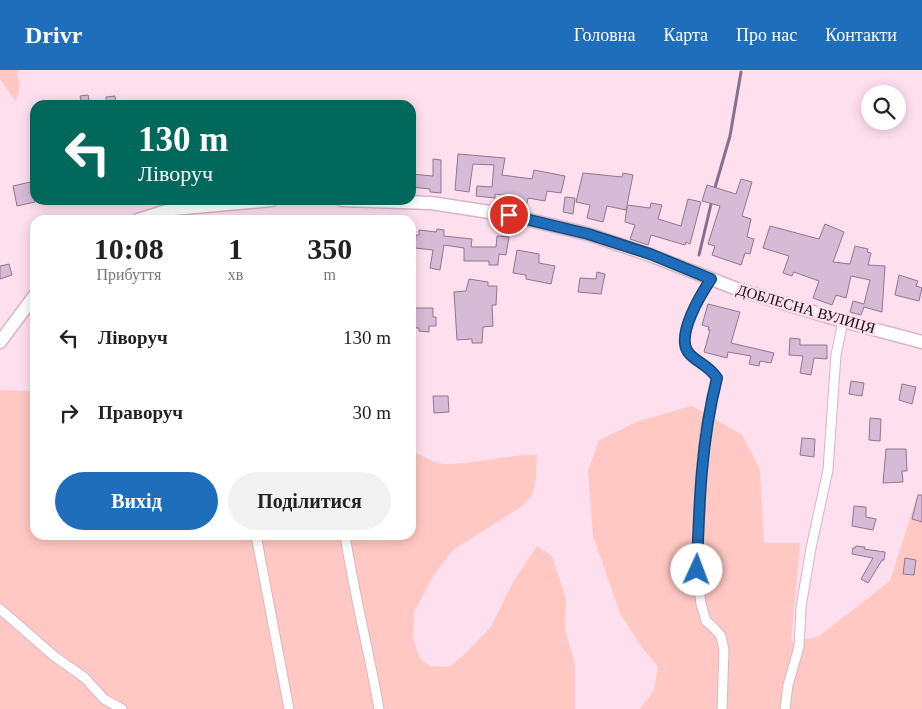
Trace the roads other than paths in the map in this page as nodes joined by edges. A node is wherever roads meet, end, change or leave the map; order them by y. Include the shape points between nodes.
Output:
1 (416, 202) edge
2 (217, 205) edge
3 (154, 215) edge
4 (711, 279) junction
5 (30, 302) edge
6 (844, 321) junction
7 (0, 342) edge
8 (922, 342) edge
9 (257, 540) edge
10 (346, 540) edge
11 (0, 609) edge
12 (122, 709) edge
13 (289, 709) edge
14 (379, 709) edge
15 (722, 709) edge
16 (785, 709) edge

1 - 4 street, ДОБЛЕСНА ВУЛИЦЯ via 509,215 588,234 650,254
2 - 3 street via 173,209
4 - 6 street, ДОБЛЕСНА ВУЛИЦЯ
4 - 15 street via 700,296 684,343 688,352 712,370 717,378 705,431 697,570 706,620 721,636 724,650
5 - 7 street
6 - 8 street, ДОБЛЕСНА ВУЛИЦЯ
6 - 16 street via 836,355 828,470 811,548 801,607 799,647
9 - 13 street
10 - 14 street
11 - 12 street via 85,678 104,699

